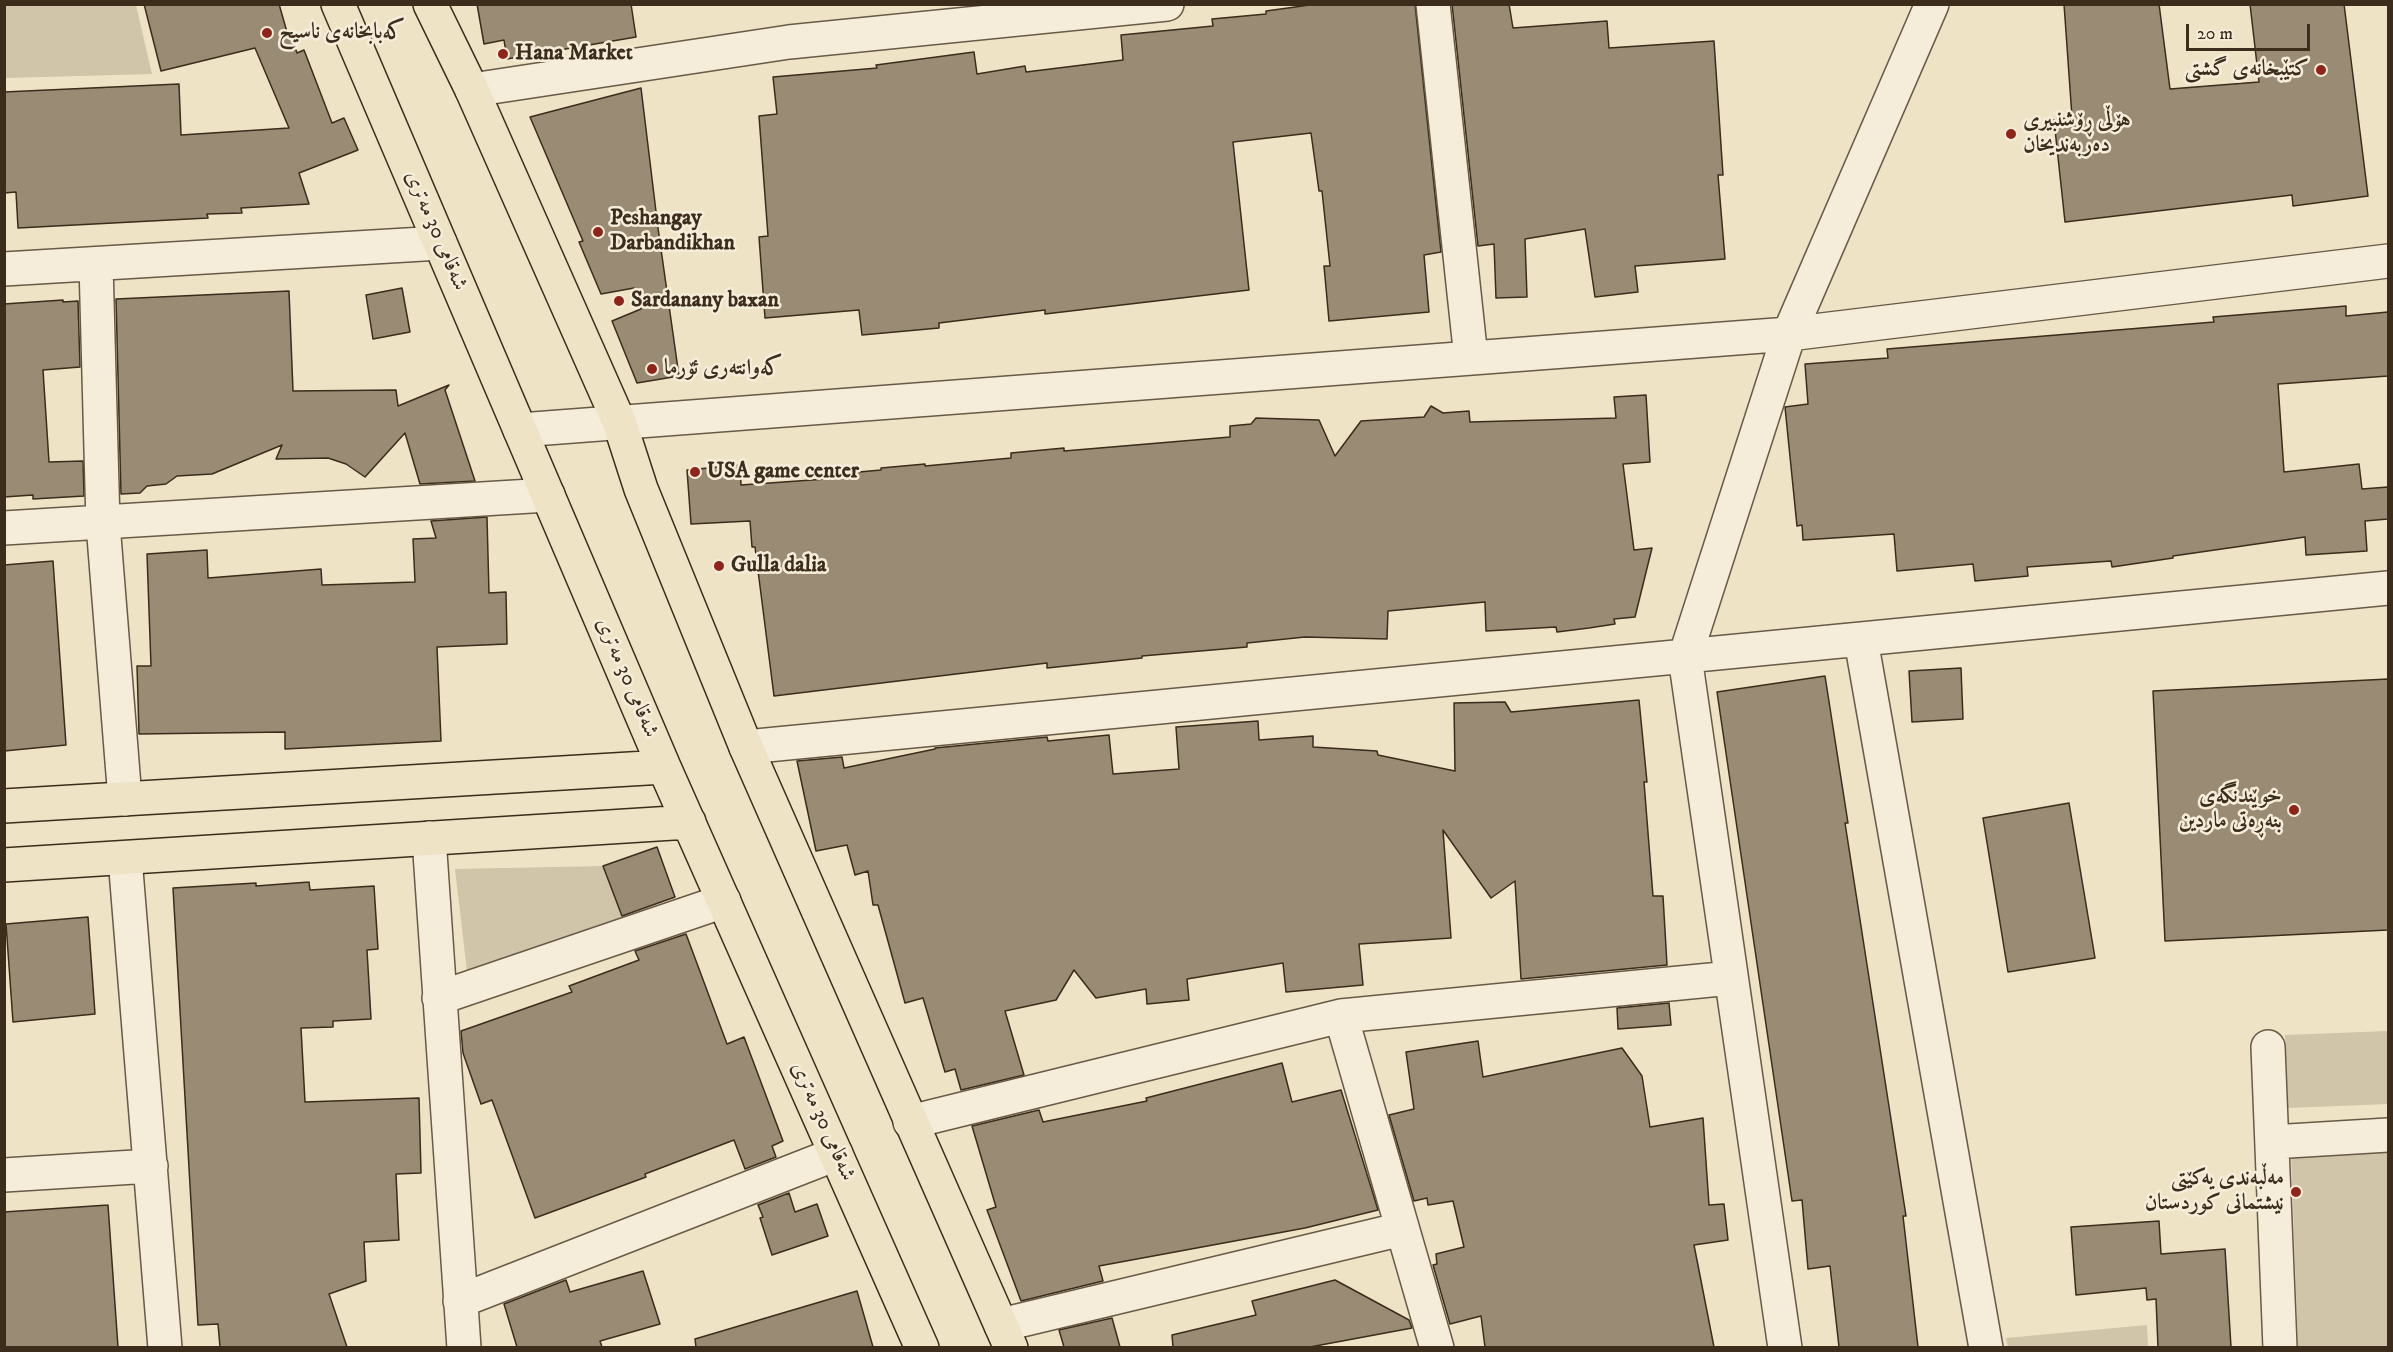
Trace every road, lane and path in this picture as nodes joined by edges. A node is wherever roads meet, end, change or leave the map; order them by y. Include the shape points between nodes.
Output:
1 (338, 4) edge
2 (430, 4) edge
3 (1167, 4) edge
4 (1432, 4) edge
5 (1932, 4) edge
6 (472, 90) junction
7 (440, 243) junction
8 (2388, 261) edge
9 (96, 264) junction
10 (4, 269) edge
11 (1789, 334) junction
12 (1471, 358) junction
13 (620, 424) junction
14 (520, 430) junction
15 (548, 495) junction
16 (103, 524) junction
17 (4, 528) edge
18 (2388, 588) edge
19 (1861, 640) junction
20 (1685, 657) junction
21 (746, 747) junction
22 (664, 767) junction
23 (125, 798) junction
24 (4, 806) edge
25 (689, 822) junction
26 (429, 838) junction
27 (125, 858) junction
28 (4, 865) edge
29 (724, 901) junction
30 (1731, 978) junction
31 (439, 998) junction
32 (1341, 1016) junction
33 (2268, 1047) dead end
34 (910, 1122) junction
35 (2388, 1135) edge
36 (2272, 1142) junction
37 (836, 1154) junction
38 (151, 1166) junction
39 (4, 1175) edge
40 (1402, 1229) junction
41 (460, 1301) junction
42 (1006, 1336) edge
43 (165, 1347) edge
44 (464, 1347) edge
45 (922, 1347) edge
46 (1437, 1347) edge
47 (1785, 1347) edge
48 (1986, 1347) edge
49 (2280, 1347) edge

1 - 7 main road, شەقامی 30 مەتری
2 - 6 main road
3 - 6 street via 789,42
4 - 12 street
5 - 11 street
6 - 13 main road
7 - 9 street
7 - 14 main road, شەقامی 30 مەتری
8 - 11 street
9 - 10 street
9 - 16 street
11 - 12 street
11 - 20 street
12 - 13 street
13 - 14 street
13 - 21 main road via 641,489
14 - 15 main road, شەقامی 30 مەتری
15 - 16 street
15 - 22 main road, شەقامی 30 مەتری
16 - 17 street
16 - 23 street
18 - 19 street
19 - 20 street
19 - 48 street
20 - 21 street
20 - 30 street
21 - 34 main road
22 - 23 main road
22 - 25 main road, شەقامی 30 مەتری
23 - 24 main road
25 - 26 main road
25 - 29 main road, شەقامی 30 مەتری
26 - 27 main road
26 - 31 street
27 - 28 main road
27 - 38 street
29 - 31 street
29 - 37 main road, شەقامی 30 مەتری
30 - 32 street
30 - 47 street
31 - 41 street
32 - 34 street
32 - 40 street
33 - 36 street
34 - 42 main road
35 - 36 street
36 - 49 street
37 - 41 street
37 - 45 main road, شەقامی 30 مەتری
38 - 39 street
38 - 43 street
40 - 42 street
40 - 46 street
41 - 44 street

